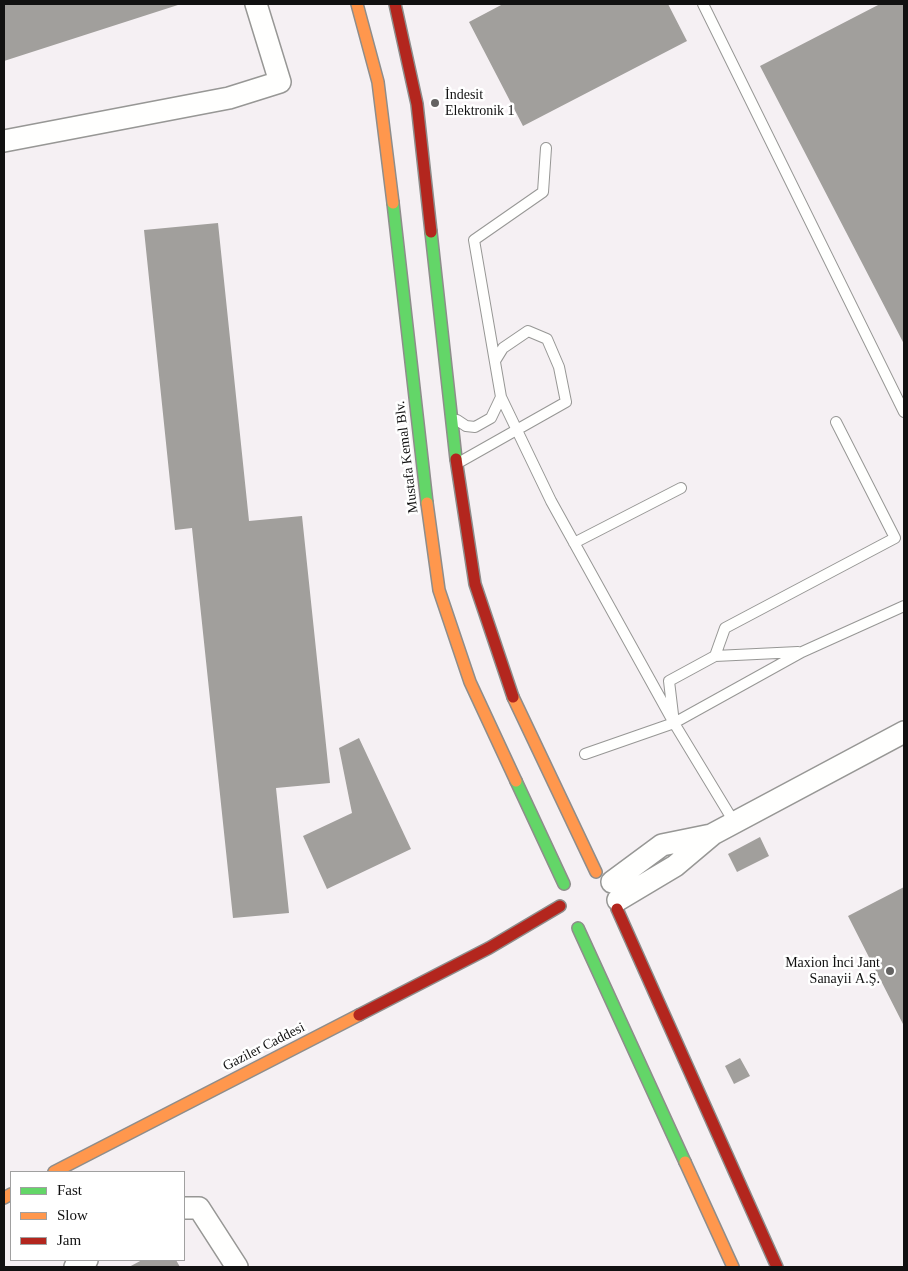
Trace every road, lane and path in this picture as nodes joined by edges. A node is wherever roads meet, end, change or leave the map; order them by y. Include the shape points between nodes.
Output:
1 (256, 4) edge
2 (357, 4) edge
3 (395, 4) edge
4 (704, 4) edge
5 (4, 141) edge
6 (546, 148) dead end
7 (495, 361) junction
8 (500, 397) junction
9 (904, 412) edge
10 (453, 416) junction
11 (836, 422) dead end
12 (517, 431) junction
13 (458, 464) junction
14 (681, 488) dead end
15 (574, 543) junction
16 (904, 606) edge
17 (802, 652) junction
18 (715, 656) junction
19 (674, 723) junction
20 (904, 732) edge
21 (585, 754) dead end
22 (734, 822) junction
23 (564, 884) junction
24 (611, 896) junction
25 (563, 914) junction
26 (530, 938) dead end
27 (489, 948) junction
28 (56, 1171) edge
29 (185, 1208) edge
30 (237, 1267) edge
31 (733, 1267) edge
32 (777, 1267) edge

1 - 5 street via 280,82 229,98
2 - 23 street, Mustafa Kemal Blv. via 378,82 439,590 470,682
3 - 10 street via 417,104
4 - 9 lane
6 - 7 lane via 543,192 474,240
7 - 8 lane
7 - 12 lane via 503,348 528,331 547,339 559,367 566,402
8 - 10 lane via 491,418 475,427 466,426
8 - 12 lane
10 - 13 street
11 - 18 lane via 895,538 725,628
12 - 13 lane
12 - 15 lane
13 - 24 street via 475,584 507,684
14 - 15 lane
15 - 19 lane
16 - 17 lane
17 - 18 lane
17 - 19 lane
18 - 19 lane via 669,681
19 - 21 lane
19 - 22 lane
20 - 22 street
22 - 24 street via 713,834 675,866
23 - 24 street via 579,873
23 - 25 street via 559,897
24 - 32 street
25 - 27 street
25 - 31 street via 583,929
26 - 27 street
27 - 28 street, Gaziler Caddesi
29 - 30 street via 199,1208

